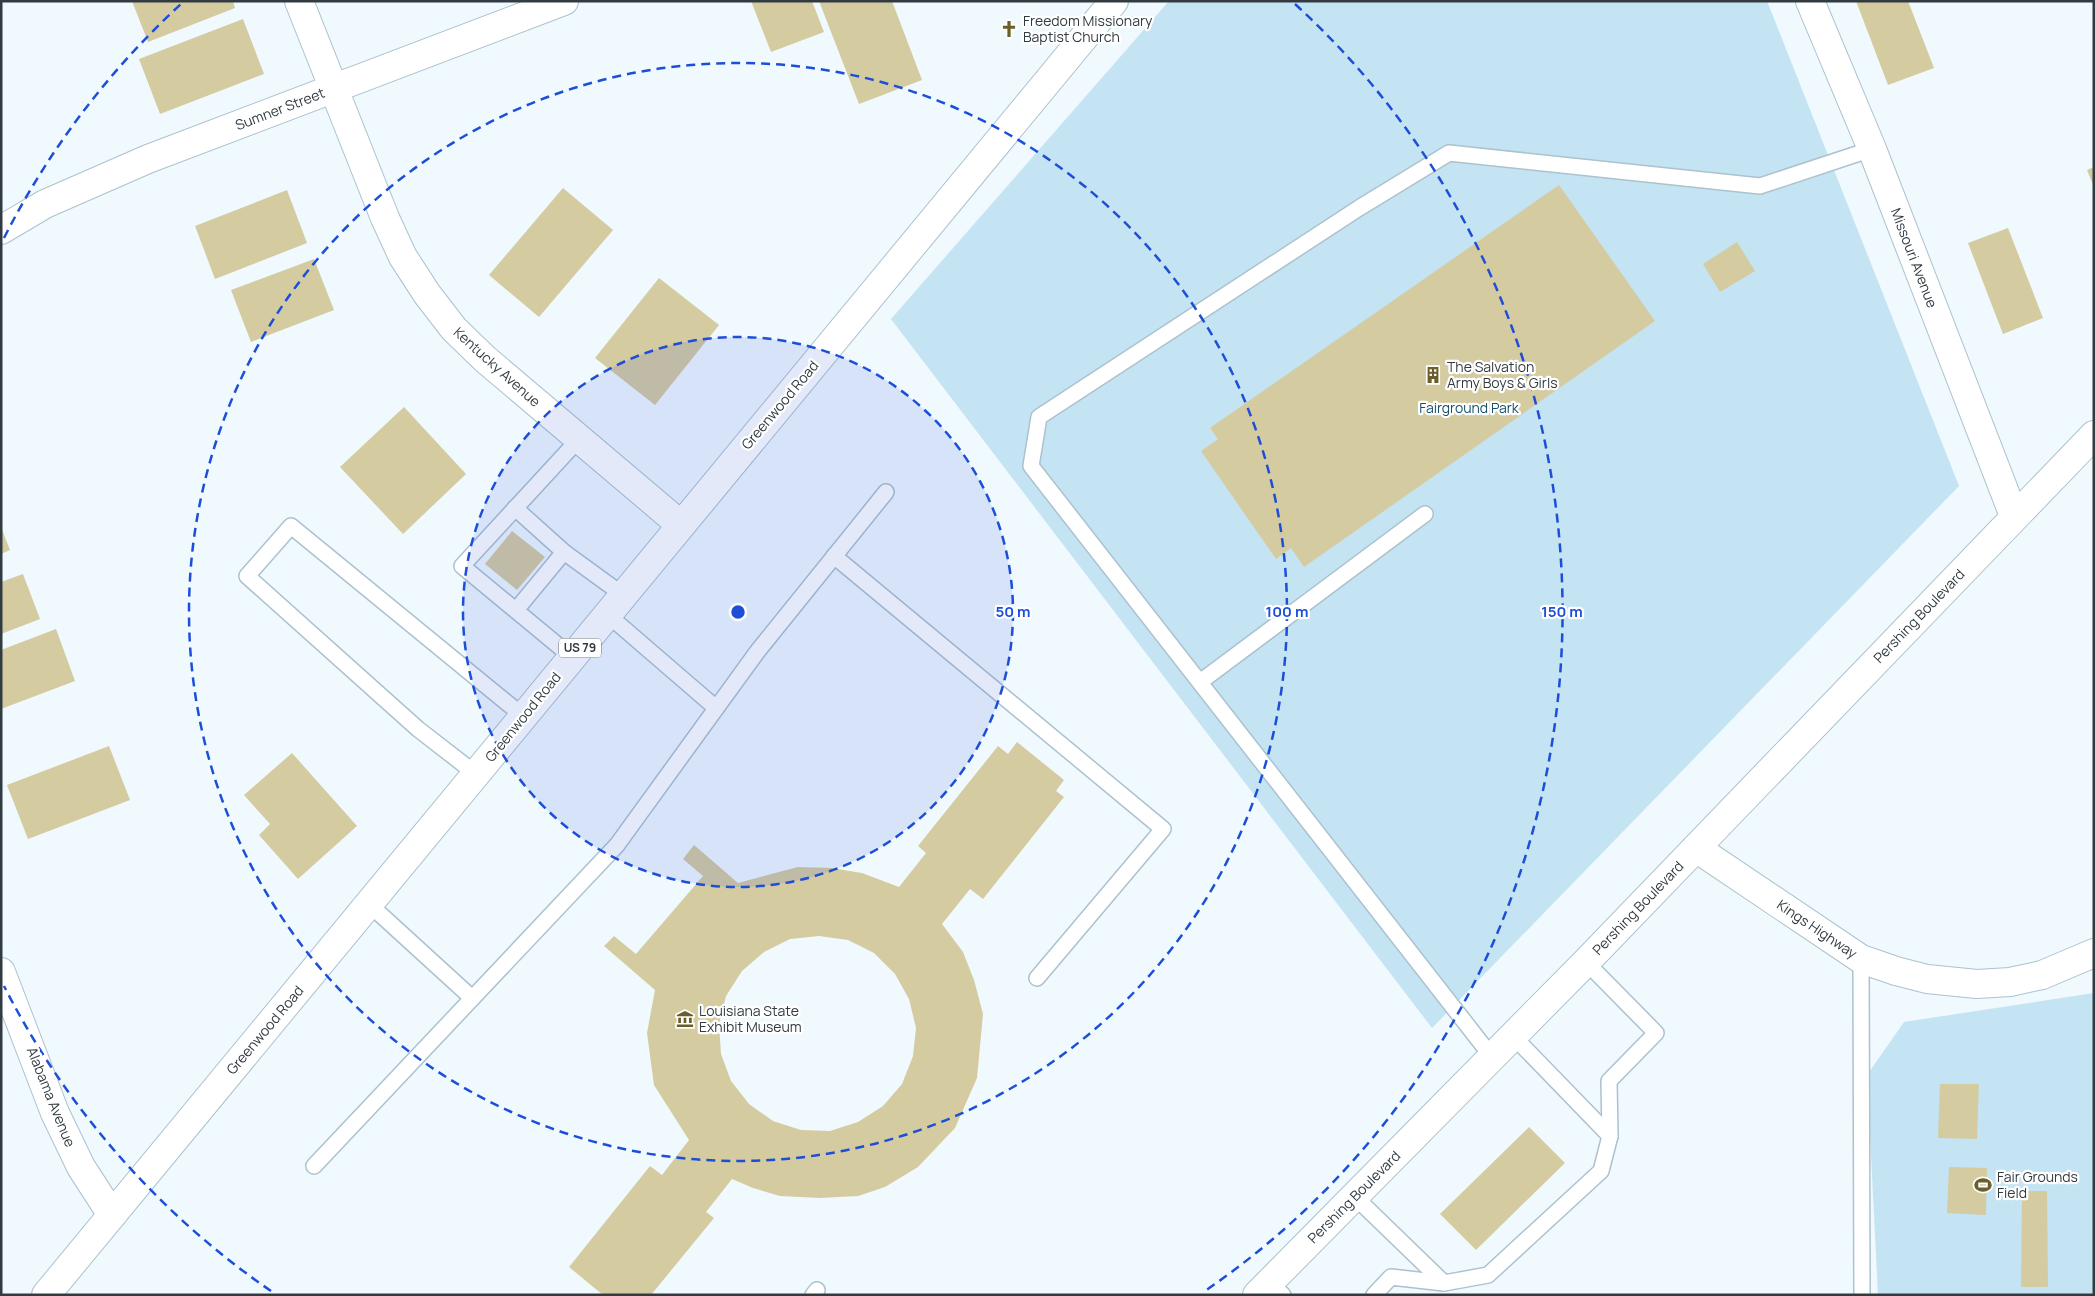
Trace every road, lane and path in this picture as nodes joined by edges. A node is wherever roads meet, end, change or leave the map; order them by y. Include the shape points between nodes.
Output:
1 (299, 1) edge
2 (564, 1) edge
3 (1114, 1) edge
4 (1810, 1) edge
5 (334, 88) junction
6 (1872, 149) junction
7 (1, 230) edge
8 (2094, 435) edge
9 (580, 439) junction
10 (886, 492) dead end
11 (515, 508) junction
12 (1425, 514) dead end
13 (2014, 516) junction
14 (682, 525) junction
15 (564, 552) junction
16 (834, 556) junction
17 (615, 605) junction
18 (516, 610) junction
19 (572, 657) junction
20 (1200, 682) junction
21 (716, 708) junction
22 (523, 716) junction
23 (476, 774) junction
24 (1696, 848) junction
25 (369, 904) junction
26 (2094, 953) edge
27 (1861, 959) junction
28 (1586, 962) junction
29 (1, 972) edge
30 (1037, 978) dead end
31 (472, 998) junction
32 (1513, 1036) junction
33 (1492, 1057) junction
34 (1610, 1136) junction
35 (314, 1166) dead end
36 (1354, 1196) junction
37 (112, 1215) junction
38 (1444, 1283) junction
39 (1270, 1290) edge
40 (46, 1295) edge
41 (1374, 1295) edge
42 (1862, 1295) edge

1 - 5 street, Kentucky Avenue
2 - 5 street, Sumner Street
3 - 14 street, Greenwood Road / US 79
4 - 6 street, Missouri Avenue
5 - 7 street, Sumner Street via 148,158 45,204
5 - 9 street, Kentucky Avenue via 385,218 403,257 426,294 454,329 485,359
6 - 13 street, Missouri Avenue
6 - 20 lane via 1760,186 1449,154 1359,208 1039,417 1031,466
8 - 13 street, Pershing Boulevard
9 - 11 lane
9 - 14 street, Kentucky Avenue
10 - 16 lane
11 - 15 lane
11 - 18 lane via 462,566
12 - 20 lane
13 - 24 street, Pershing Boulevard
14 - 17 street, Greenwood Road / US 79
15 - 17 lane
15 - 18 lane
16 - 21 lane
16 - 30 lane via 1163,829
17 - 19 street, Greenwood Road / US 79
17 - 21 lane
18 - 19 lane
19 - 22 street, Greenwood Road / US 79
20 - 33 lane
21 - 31 lane via 617,845
22 - 23 street, Greenwood Road / US 79
22 - 23 lane via 291,526 246,576 418,729
23 - 25 street, Greenwood Road / US 79
24 - 27 street, Kings Highway
24 - 28 street, Pershing Boulevard
25 - 31 lane
25 - 37 street, Greenwood Road / US 79
26 - 27 street, Kings Highway via 2042,975 2010,982 1977,984 1928,980
27 - 42 lane
28 - 32 street, Pershing Boulevard
28 - 34 lane via 1656,1033 1609,1081
29 - 37 street, Alabama Avenue via 55,1114 81,1167
31 - 35 lane
32 - 33 street, Pershing Boulevard
32 - 34 lane
33 - 36 street, Pershing Boulevard
34 - 38 lane via 1601,1172 1488,1275
36 - 38 lane
36 - 39 street, Pershing Boulevard
37 - 40 street, Greenwood Road / US 79
38 - 41 lane via 1391,1277

